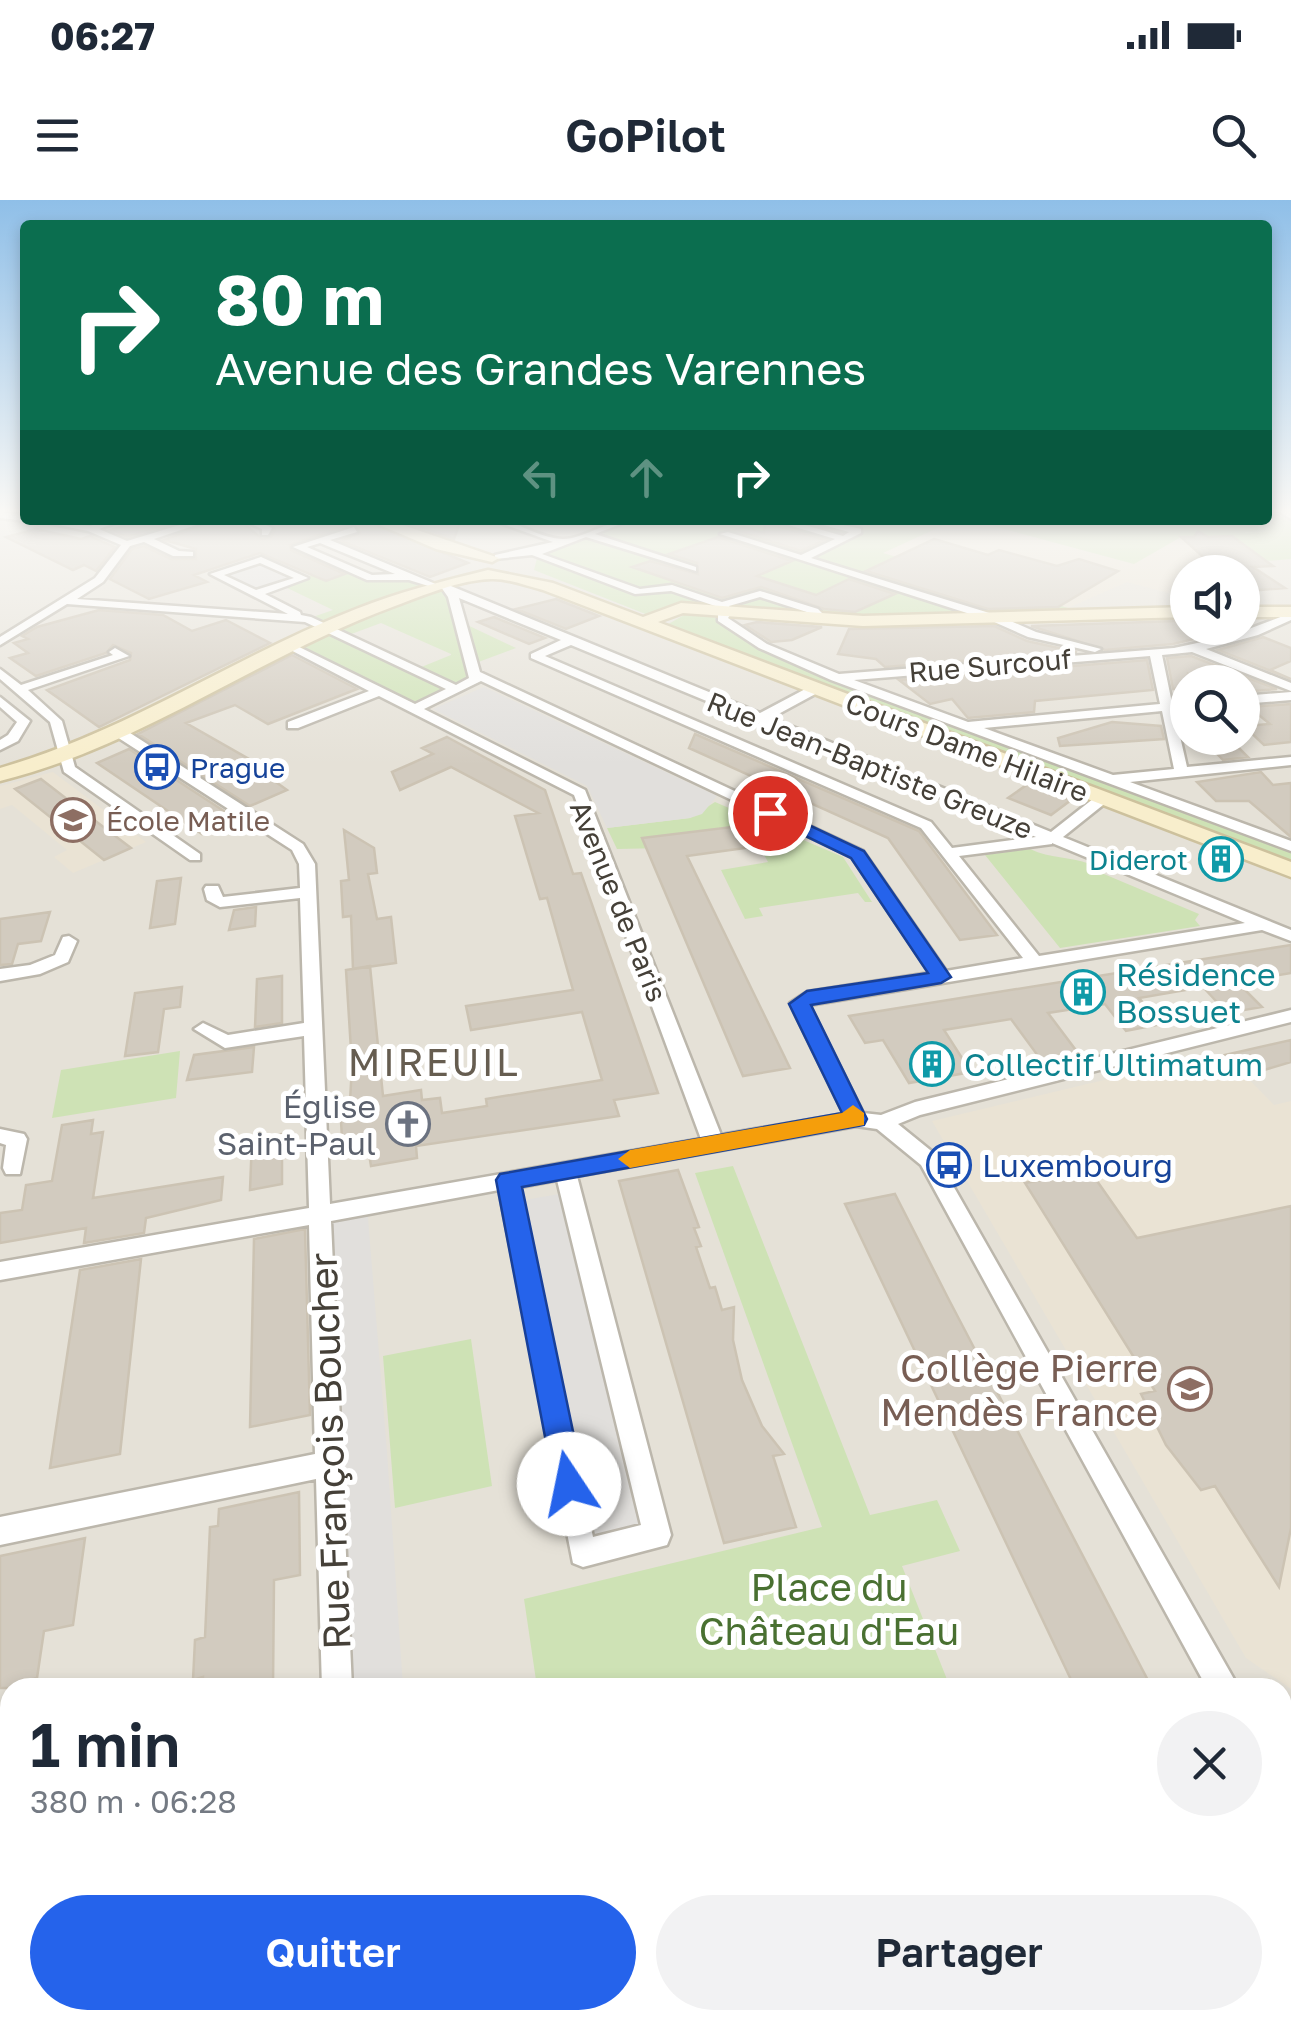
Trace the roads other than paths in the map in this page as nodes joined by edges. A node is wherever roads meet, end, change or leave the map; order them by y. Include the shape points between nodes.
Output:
1 (75, 594) edge
2 (255, 594) edge
3 (419, 594) edge
4 (444, 594) edge
5 (457, 594) edge
6 (569, 594) edge
7 (687, 594) edge
8 (918, 594) edge
9 (64, 601) junction
10 (724, 610) junction
11 (1170, 613) edge
12 (1260, 613) edge
13 (1291, 614) edge
14 (1260, 617) edge
15 (993, 618) junction
16 (644, 622) junction
17 (314, 623) junction
18 (1276, 624) junction
19 (569, 640) junction
20 (0, 642) edge
21 (287, 644) junction
22 (1194, 648) junction
23 (115, 652) dead end
24 (1088, 652) junction
25 (1152, 656) junction
26 (1215, 657) junction
27 (0, 673) edge
28 (475, 674) junction
29 (657, 678) junction
30 (835, 678) junction
31 (1291, 686) edge
32 (815, 689) junction
33 (20, 690) junction
34 (457, 690) junction
35 (380, 691) junction
36 (623, 694) junction
37 (1291, 696) edge
38 (1260, 699) edge
39 (0, 701) edge
40 (1170, 706) edge
41 (1164, 707) junction
42 (414, 708) junction
43 (46, 711) junction
44 (759, 719) junction
45 (23, 725) junction
46 (294, 725) dead end
47 (963, 725) junction
48 (122, 734) junction
49 (798, 735) junction
50 (0, 746) edge
51 (763, 754) junction
52 (64, 758) junction
53 (1291, 761) edge
54 (1181, 771) junction
55 (0, 775) edge
56 (1107, 789) junction
57 (978, 809) junction
58 (1052, 839) junction
59 (1006, 846) junction
60 (1291, 846) edge
61 (949, 853) junction
62 (195, 857) dead end
63 (1291, 870) edge
64 (212, 889) dead end
65 (308, 892) junction
66 (1264, 925) junction
67 (1291, 936) edge
68 (69, 941) dead end
69 (1035, 962) junction
70 (0, 974) edge
71 (941, 977) junction
72 (1291, 1016) edge
73 (314, 1028) junction
74 (203, 1029) dead end
75 (869, 1121) junction
76 (0, 1136) edge
77 (714, 1144) junction
78 (13, 1168) dead end
79 (566, 1170) junction
80 (508, 1180) junction
81 (320, 1215) junction
82 (0, 1272) edge
83 (329, 1464) junction
84 (0, 1531) edge
85 (337, 1678) edge
86 (1218, 1678) edge

1 - 9 street
2 - 17 street
3 - 17 street
4 - 28 street
5 - 19 street, Rue Jean-Baptiste Greuze
6 - 16 street, Cours Dame Hilaire
7 - 10 street
8 - 15 street
9 - 17 street
9 - 20 street
10 - 15 street via 822,619
10 - 16 street via 682,608
10 - 30 street, Cours Dame Hilaire via 722,618 758,643
11 - 15 street
12 - 13 street
13 - 18 street
14 - 18 street
15 - 24 street
16 - 32 street, Cours Dame Hilaire
17 - 21 street
17 - 34 street
18 - 22 street
19 - 29 street, Rue Jean-Baptiste Greuze
19 - 36 street via 536,656
21 - 35 street, Avenue de Paris
21 - 48 street
22 - 25 street
22 - 26 street
23 - 33 street via 123,656
24 - 25 street, Rue Surcouf
24 - 30 street, Rue Surcouf
25 - 26 street
25 - 41 street
26 - 31 street
27 - 33 street
28 - 34 street via 474,683
28 - 71 street via 858,854
29 - 36 street
29 - 44 street, Rue Jean-Baptiste Greuze
30 - 47 street, Cours Dame Hilaire
32 - 44 street
32 - 56 street, Cours Dame Hilaire
33 - 43 street
34 - 42 street
35 - 42 street, Avenue de Paris
35 - 46 street
36 - 51 street
37 - 38 street
39 - 45 street
40 - 41 street
41 - 47 street
41 - 54 street
42 - 77 street, Avenue de Paris via 580,793
43 - 45 street
43 - 52 street via 58,726
44 - 49 street, Rue Jean-Baptiste Greuze
45 - 50 street
47 - 56 street, Cours Dame Hilaire
48 - 52 street
48 - 65 street, Rue François Boucher via 298,847 307,864
49 - 51 street
49 - 57 street, Rue Jean-Baptiste Greuze
51 - 61 street via 926,825
52 - 55 street
52 - 62 street via 69,770
53 - 54 street
54 - 56 street
56 - 58 street
56 - 60 street, Cours Dame Hilaire
56 - 63 street, Cours Dame Hilaire
57 - 58 street, Rue Jean-Baptiste Greuze
57 - 59 street
58 - 59 street
58 - 66 street, Rue Jean-Baptiste Greuze
59 - 61 street
61 - 69 street
64 - 65 street via 220,902
65 - 73 street, Rue François Boucher
66 - 67 street, Rue Jean-Baptiste Greuze
66 - 69 street
68 - 70 street via 62,958 48,966
69 - 71 street
71 - 75 street via 800,1004
72 - 75 street
73 - 74 street via 224,1042
73 - 81 street, Rue François Boucher
75 - 77 street
75 - 86 street via 928,1160
76 - 78 street via 17,1139
77 - 79 street
79 - 80 street
79 - 80 street via 657,1535 582,1553
80 - 81 street
81 - 82 street
81 - 83 street, Rue François Boucher
83 - 84 street
83 - 85 street, Rue François Boucher

